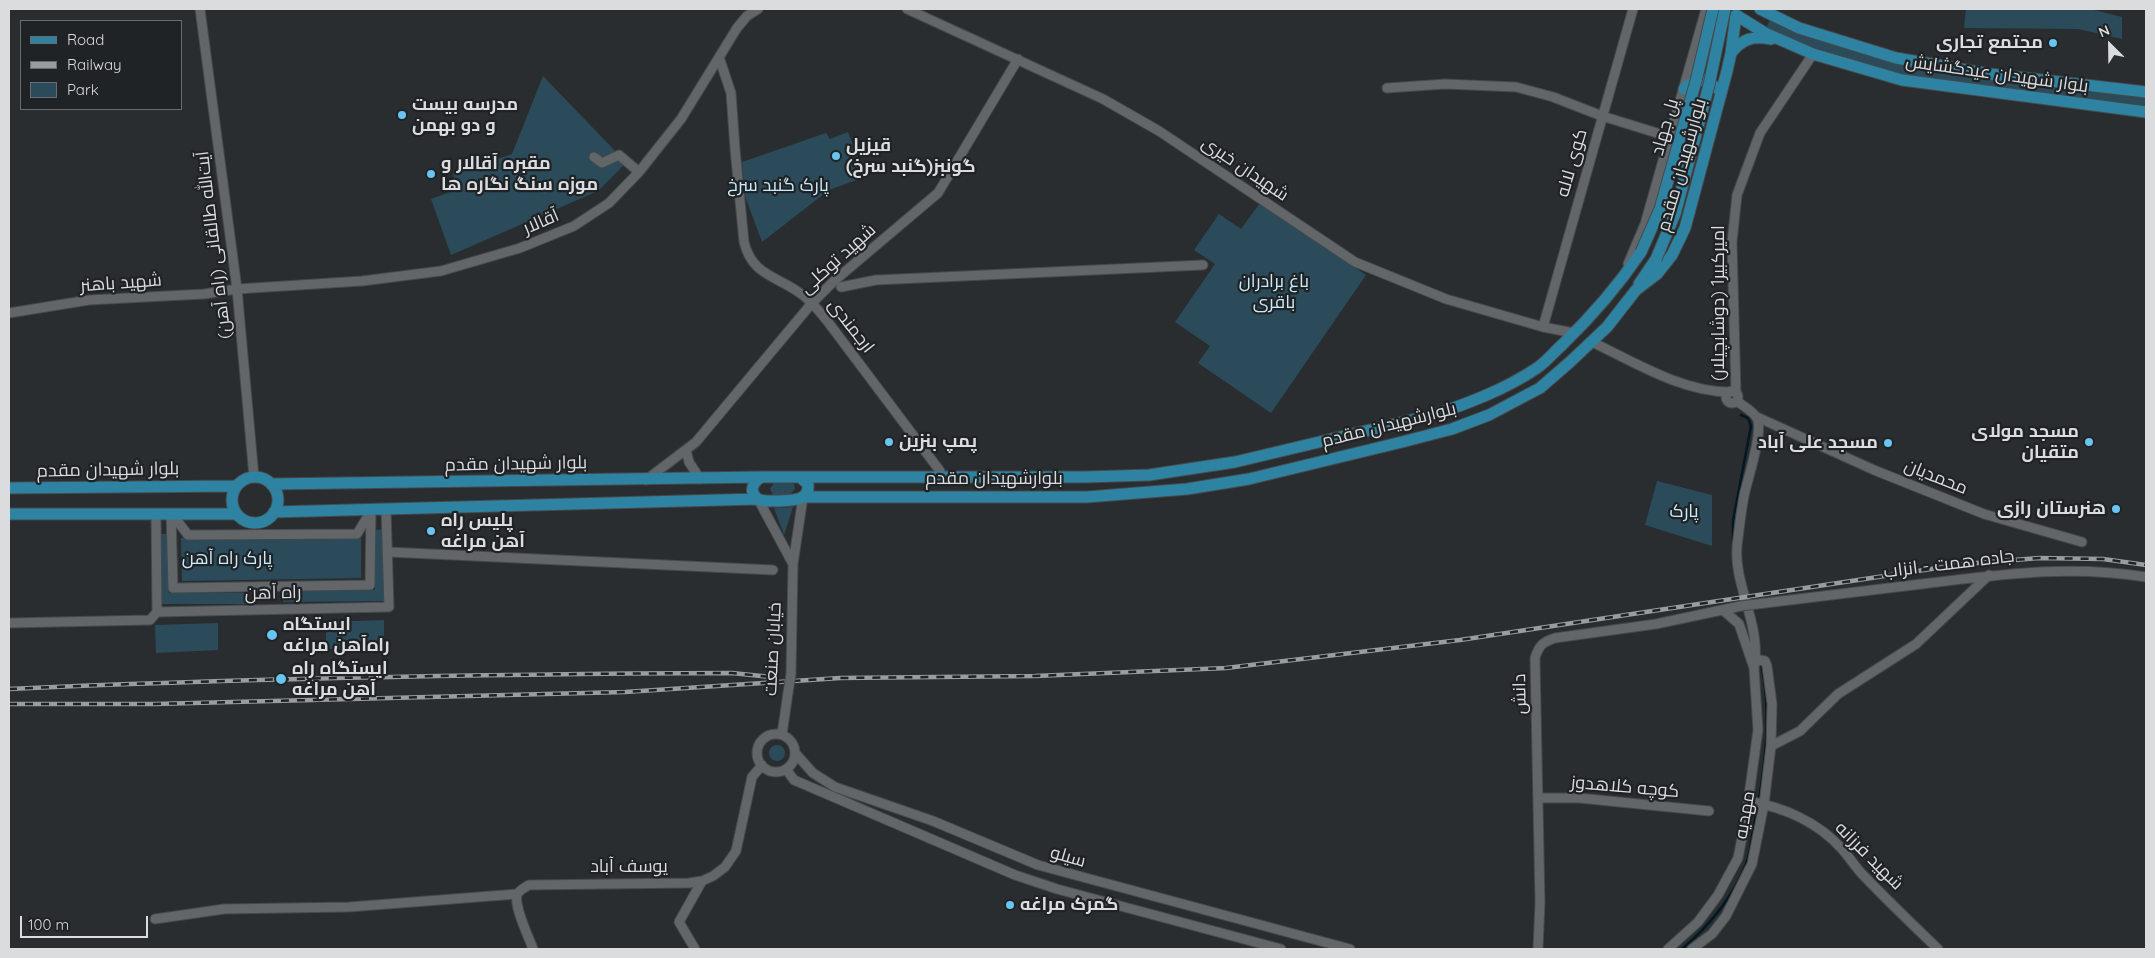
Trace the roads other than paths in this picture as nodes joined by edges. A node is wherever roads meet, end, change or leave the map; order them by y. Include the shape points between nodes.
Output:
1 (200, 9) edge
2 (758, 9) edge
3 (907, 9) edge
4 (1633, 9) edge
5 (1706, 9) edge
6 (1712, 9) edge
7 (1725, 9) edge
8 (1760, 9) edge
9 (1738, 12) edge
10 (1774, 13) edge
11 (1765, 34) junction
12 (1783, 41) junction
13 (1732, 53) junction
14 (1813, 54) junction
15 (719, 57) junction
16 (1018, 59) junction
17 (1696, 81) junction
18 (1387, 88) dead end
19 (1684, 89) junction
20 (2146, 92) edge
21 (1720, 96) junction
22 (2146, 112) edge
23 (1602, 116) junction
24 (1670, 137) junction
25 (594, 157) dead end
26 (639, 172) junction
27 (1202, 265) dead end
28 (1624, 278) junction
29 (841, 287) dead end
30 (237, 289) junction
31 (1636, 290) junction
32 (812, 303) junction
33 (9, 313) edge
34 (1543, 327) junction
35 (1574, 333) junction
36 (1592, 342) junction
37 (1732, 397) junction
38 (1757, 417) junction
39 (686, 450) junction
40 (762, 477) junction
41 (800, 477) junction
42 (940, 477) junction
43 (254, 478) junction
44 (700, 479) junction
45 (646, 480) junction
46 (271, 484) junction
47 (238, 486) junction
48 (9, 488) edge
49 (803, 497) junction
50 (758, 498) junction
51 (386, 509) junction
52 (371, 510) junction
53 (274, 512) junction
54 (9, 514) edge
55 (156, 514) junction
56 (172, 514) junction
57 (237, 514) junction
58 (2082, 542) dead end
59 (388, 552) junction
60 (793, 564) junction
61 (773, 570) dead end
62 (1990, 575) junction
63 (2146, 577) edge
64 (1740, 606) joint
65 (1723, 610) junction
66 (157, 612) junction
67 (9, 622) edge
68 (1754, 665) junction
69 (782, 734) junction
70 (1771, 746) junction
71 (796, 754) junction
72 (762, 765) junction
73 (786, 769) junction
74 (866, 798) junction
75 (1538, 798) junction
76 (1748, 800) junction
77 (1764, 804) junction
78 (863, 809) junction
79 (1709, 811) dead end
80 (1024, 860) junction
81 (1014, 875) junction
82 (702, 881) junction
83 (517, 894) junction
84 (155, 919) dead end
85 (533, 949) edge
86 (695, 949) edge
87 (1281, 949) edge
88 (1350, 949) edge
89 (1538, 949) edge
90 (1668, 949) edge
91 (1692, 949) edge
92 (1938, 949) edge

1 - 30 street, (راه آهن) آیت‌الله طالقانی
2 - 15 street, آقالار via 737,28
3 - 16 street, شهیدان خیری
4 - 23 street, کوی لاله
5 - 19 street
6 - 9 main road, بلوار شهیدان عیدگشایش
6 - 17 main road, پل جهاد, bridge
7 - 31 main road, پل جهاد, bridge via 1675,214 1656,259
8 - 10 main road, بلوار شهیدان عیدگشایش
9 - 11 main road, بلوار شهیدان عیدگشایش
9 - 13 main road, بلوارشهیدان مقدم
10 - 11 main road via 1764,19 1762,27
10 - 20 main road, بلوار شهیدان عیدگشایش via 1793,25 1896,58 1939,67
11 - 12 main road, بلوار شهیدان عیدگشایش
12 - 13 main road via 1759,37 1746,39
12 - 14 main road, بلوار شهیدان عیدگشایش
13 - 21 main road, بلوارشهیدان مقدم
14 - 22 main road, بلوار شهیدان عیدگشایش via 1902,80
14 - 37 street, امیرکبیر1 (دوشابچیلار) via 1760,132 1737,195 1732,242
15 - 26 street, آقالار via 681,119
15 - 32 street, ارجمندی via 731,93 744,242 748,255 757,267
16 - 32 street, شهید توکلی via 938,193
16 - 34 street, شهیدان خیری via 1103,99 1155,128 1355,262 1446,299
17 - 19 main road
17 - 21 main road via 1707,80
17 - 28 main road, پل جهاد, bridge via 1660,210 1641,252
18 - 23 street via 1445,84 1516,87
19 - 24 street
21 - 31 main road, بلوارشهیدان مقدم via 1685,228 1657,274
23 - 24 street
23 - 34 street, کوی لاله
24 - 28 street via 1645,224
25 - 26 street via 602,163 619,155
26 - 30 street, آقالار via 609,203 574,226 520,248 441,270 362,281
27 - 29 street via 876,280
28 - 35 main road, بلوارشهیدان مقدم
30 - 33 street, شهید باهنر via 204,294 89,300
30 - 43 street, (راه آهن) آیت‌الله طالقانی
31 - 36 main road, بلوارشهیدان مقدم
32 - 39 street, شهید توکلی
32 - 42 street, ارجمندی via 940,471
34 - 35 street, شهیدان خیری
35 - 42 main road, بلوارشهیدان مقدم via 1538,367 1500,389 1468,404 1385,428 1235,462 1146,475
36 - 37 street via 1673,380
36 - 49 main road, بلوارشهیدان مقدم via 1540,388 1489,415 1452,429 1235,481 1087,497
37 - 38 street
38 - 58 street, محمدیان via 1874,470 1984,514
38 - 68 street via 1758,440 1737,547 1738,565 1754,626
39 - 44 street via 689,462
39 - 45 street, شهید توکلی
40 - 41 main road, بلوارشهیدان مقدم
40 - 44 main road, بلوار شهیدان مقدم
40 - 50 main road via 752,488
41 - 42 main road, بلوارشهیدان مقدم
41 - 49 main road via 808,484 808,491
43 - 46 main road
43 - 47 main road
44 - 45 main road, بلوار شهیدان مقدم
45 - 46 main road, بلوار شهیدان مقدم
46 - 53 main road via 278,500
47 - 48 main road, بلوار شهیدان مقدم
47 - 57 main road via 232,497
49 - 50 main road, بلوارشهیدان مقدم via 765,501
49 - 60 street, خیابان صنعت
50 - 51 main road
50 - 60 street, خیابان صنعت
51 - 52 main road
51 - 59 street, راه آهن
52 - 53 main road
52 - 56 street via 357,534 188,535
52 - 56 street, راه آهن via 370,585 173,588
53 - 57 main road via 269,518 255,523
54 - 55 main road
55 - 56 main road
55 - 66 street
56 - 57 main road
59 - 61 street
59 - 66 street, راه آهن via 389,607
60 - 69 street, خیابان صنعت, bridge via 791,674
62 - 63 street, جاده همت - انزاب via 2042,570 2111,572
62 - 64 street, جاده همت - انزاب, bridge
62 - 70 street via 1916,644 1838,694 1800,731
64 - 65 street, دانش
65 - 68 street via 1739,624
65 - 75 street, دانش via 1544,642 1535,658
66 - 67 street via 150,620
68 - 70 street, مهدیه via 1762,660 1767,666 1772,704
68 - 76 street via 1758,730
69 - 71 street via 793,742
69 - 72 street via 771,734 760,742 757,754
70 - 77 street, مهدیه
71 - 73 street
71 - 74 street, سیلو via 813,773
72 - 73 street via 775,772
72 - 82 street, یوسف آباد via 752,776 736,851 725,867
73 - 78 street, سیلو via 794,780
74 - 78 street
74 - 80 street, سیلو via 933,821
75 - 79 street, کوچه کلاهدوز via 1579,798
75 - 89 street, دانش
76 - 77 street, شهید فرزانه
76 - 90 street via 1738,858 1718,895 1698,922
77 - 91 street, مهدیه via 1752,864 1726,916 1712,934
77 - 92 street, شهید فرزانه via 1804,819 1842,848 1862,875
78 - 81 street, سیلو
80 - 81 street
80 - 88 street, سیلو
81 - 87 street, سیلو
82 - 83 street, یوسف آباد via 529,885
82 - 86 street via 679,922
83 - 84 street, یوسف آباد via 349,907 224,909
83 - 85 street

